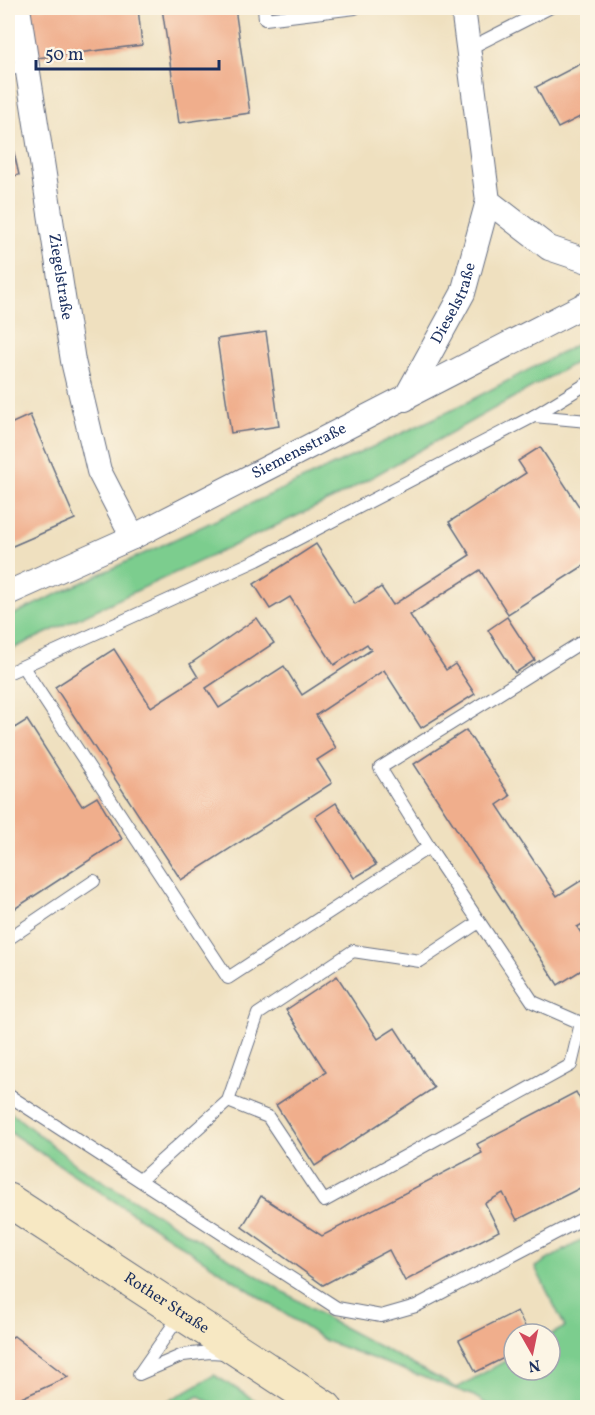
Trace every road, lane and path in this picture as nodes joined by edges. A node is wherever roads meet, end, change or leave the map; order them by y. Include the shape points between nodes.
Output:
1 (18, 8) edge
2 (264, 8) edge
3 (355, 8) edge
4 (463, 8) edge
5 (549, 8) edge
6 (468, 49) junction
7 (17, 68) edge
8 (488, 201) junction
9 (588, 261) edge
10 (588, 303) edge
11 (588, 383) edge
12 (405, 399) junction
13 (534, 416) junction
14 (588, 421) edge
15 (133, 537) junction
16 (8, 593) edge
17 (588, 638) edge
18 (23, 667) junction
19 (8, 673) edge
20 (429, 847) junction
21 (94, 881) dead end
22 (479, 922) junction
23 (8, 939) edge
24 (8, 1095) edge
25 (228, 1101) junction
26 (140, 1180) junction
27 (8, 1200) edge
28 (588, 1216) edge
29 (181, 1314) junction
30 (241, 1353) junction
31 (326, 1407) edge

1 - 7 street, Ziegelstraße
2 - 3 lane via 265,19
4 - 6 street, Dieselstraße
5 - 6 lane
6 - 8 street, Dieselstraße
7 - 15 street, Ziegelstraße via 99,471
8 - 9 street via 549,248
8 - 12 street, Dieselstraße via 463,293
10 - 12 street, Siemensstraße
11 - 13 lane
12 - 15 street, Siemensstraße
13 - 14 lane
13 - 18 lane via 257,560
15 - 16 street, Siemensstraße
17 - 20 lane via 380,768
18 - 19 lane
18 - 20 lane via 228,978
20 - 22 lane
21 - 23 lane
22 - 25 lane via 420,961 353,951 258,1014
22 - 25 lane via 533,1002 581,1023 571,1065 324,1201 268,1117
24 - 26 lane
25 - 26 lane
26 - 28 lane via 337,1308 381,1316 416,1306
27 - 29 main road, Rother Straße
29 - 30 main road, Rother Straße
29 - 30 lane via 139,1374 183,1355
30 - 31 main road, Rother Straße

